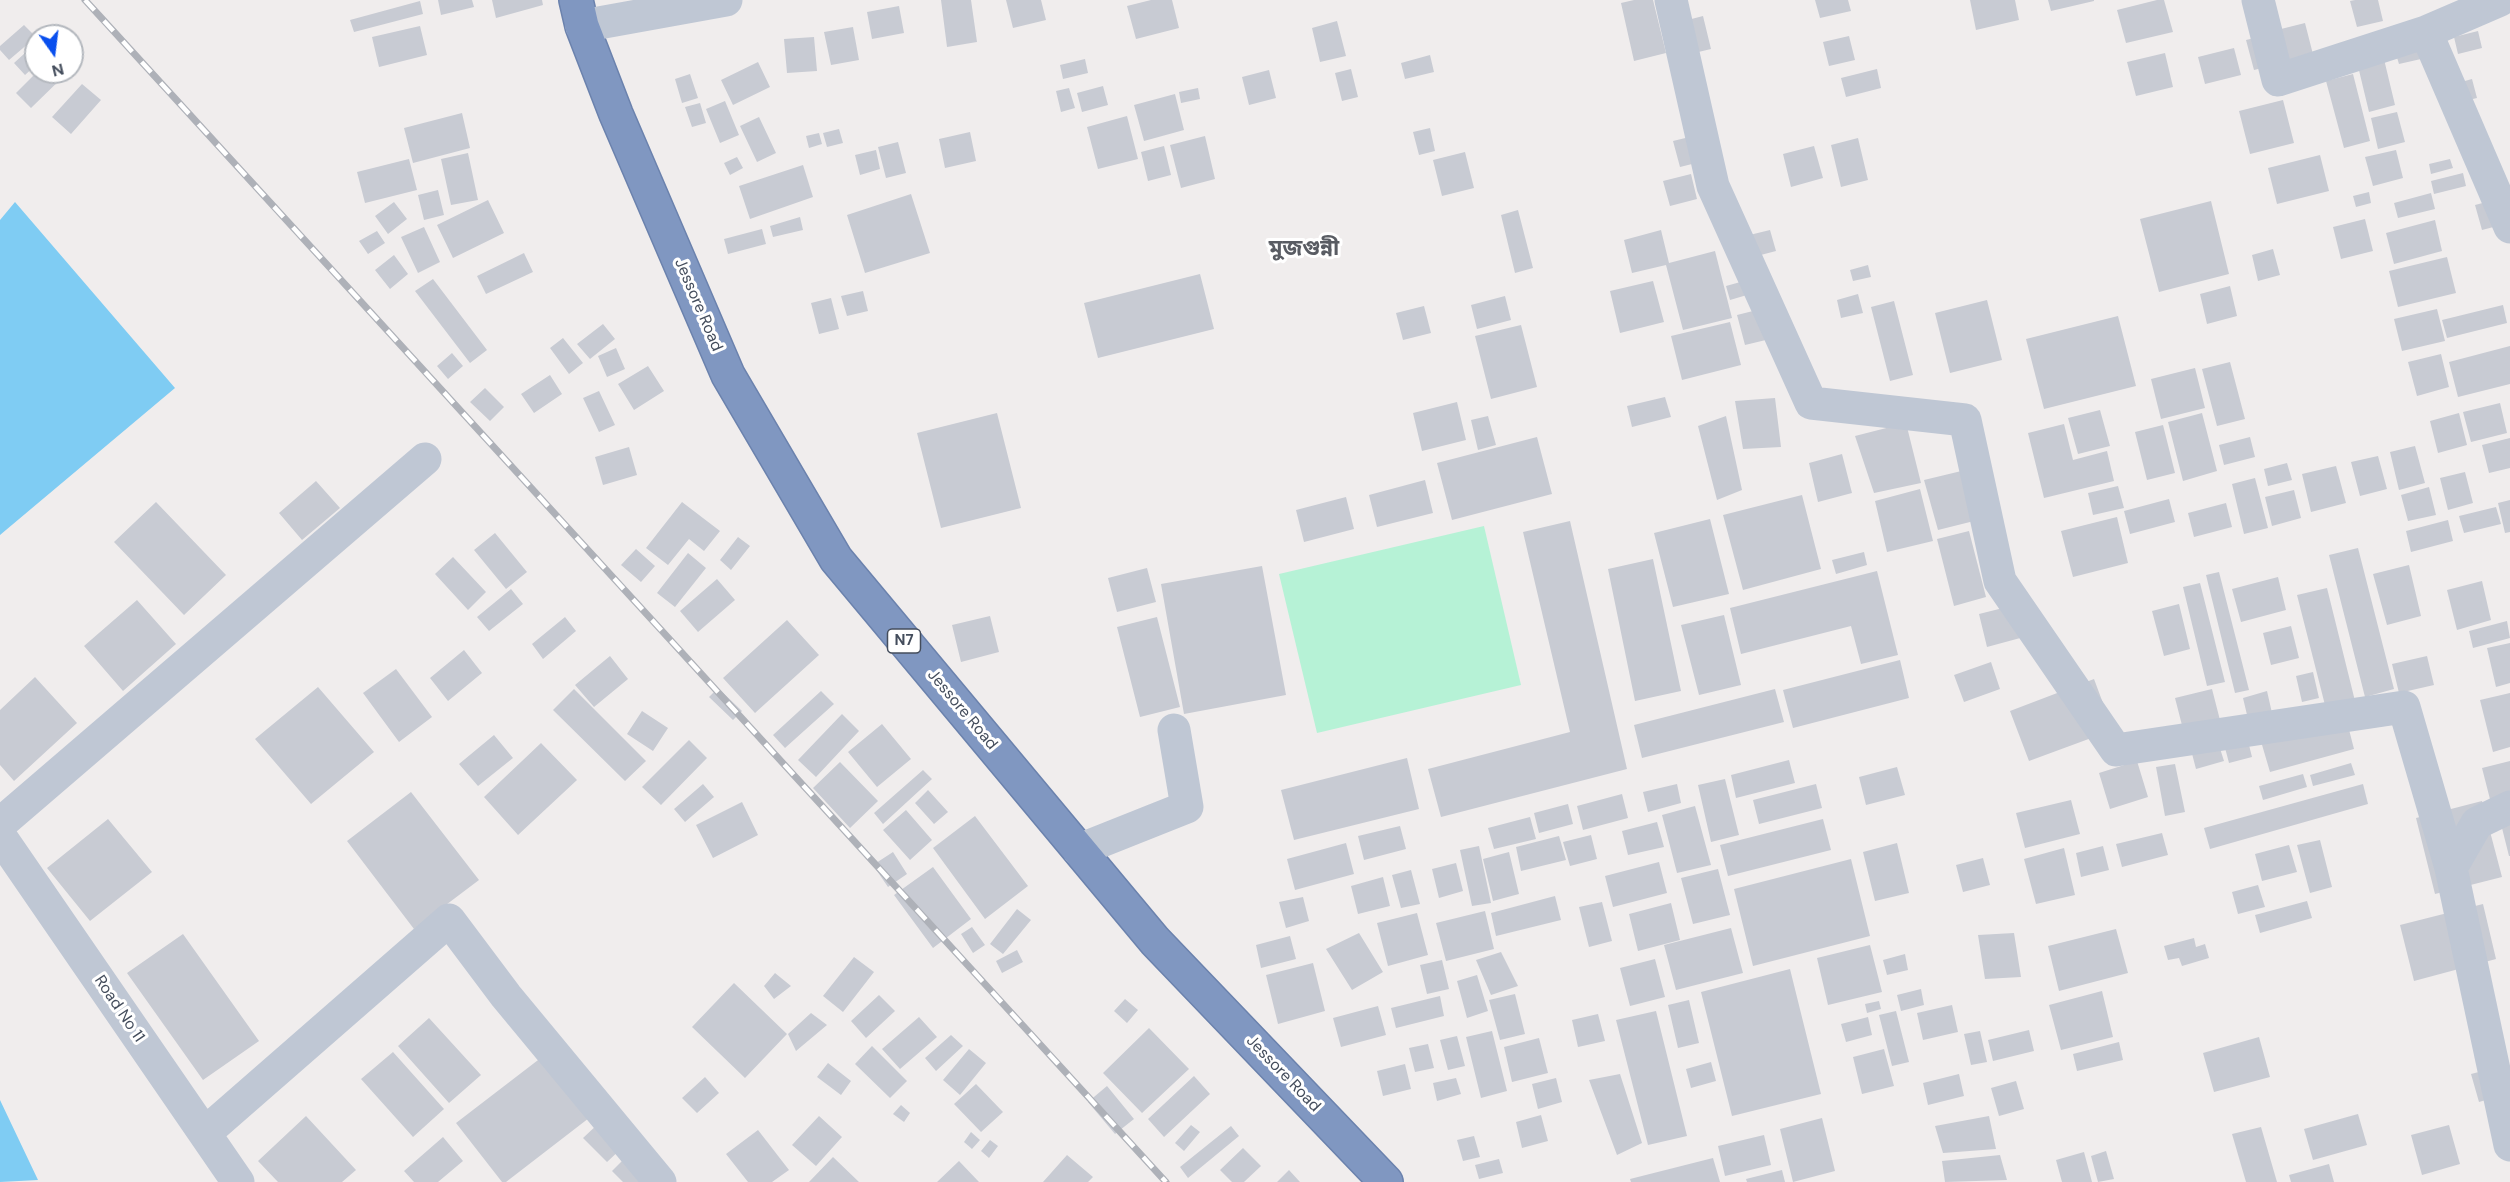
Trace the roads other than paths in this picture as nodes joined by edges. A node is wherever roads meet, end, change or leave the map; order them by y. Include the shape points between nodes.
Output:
1 (726, 0) edge
2 (1671, 0) edge
3 (2258, 0) edge
4 (2500, 0) edge
5 (579, 13) edge
6 (2426, 32) junction
7 (2510, 227) edge
8 (425, 459) dead end
9 (1174, 730) dead end
10 (2510, 807) edge
11 (0, 824) edge
12 (0, 836) edge
13 (1079, 850) junction
14 (2451, 868) junction
15 (205, 1133) junction
16 (2510, 1145) edge
17 (238, 1182) edge
18 (660, 1182) edge
19 (1386, 1182) edge

1 - 5 street
2 - 14 street via 1713,186 1811,403 1965,420 2000,581 2116,750 2404,707
3 - 6 street via 2278,80
4 - 6 street
5 - 13 highway, Jessore Road / N7 via 616,114 728,375 836,559
6 - 7 street
8 - 11 street
9 - 13 street via 1187,807
10 - 14 street via 2477,823
12 - 15 street, Road No 11
13 - 19 highway, Jessore Road / N7 via 1155,941
14 - 16 street
15 - 17 street, Road No 11
15 - 18 street via 449,920 506,996

